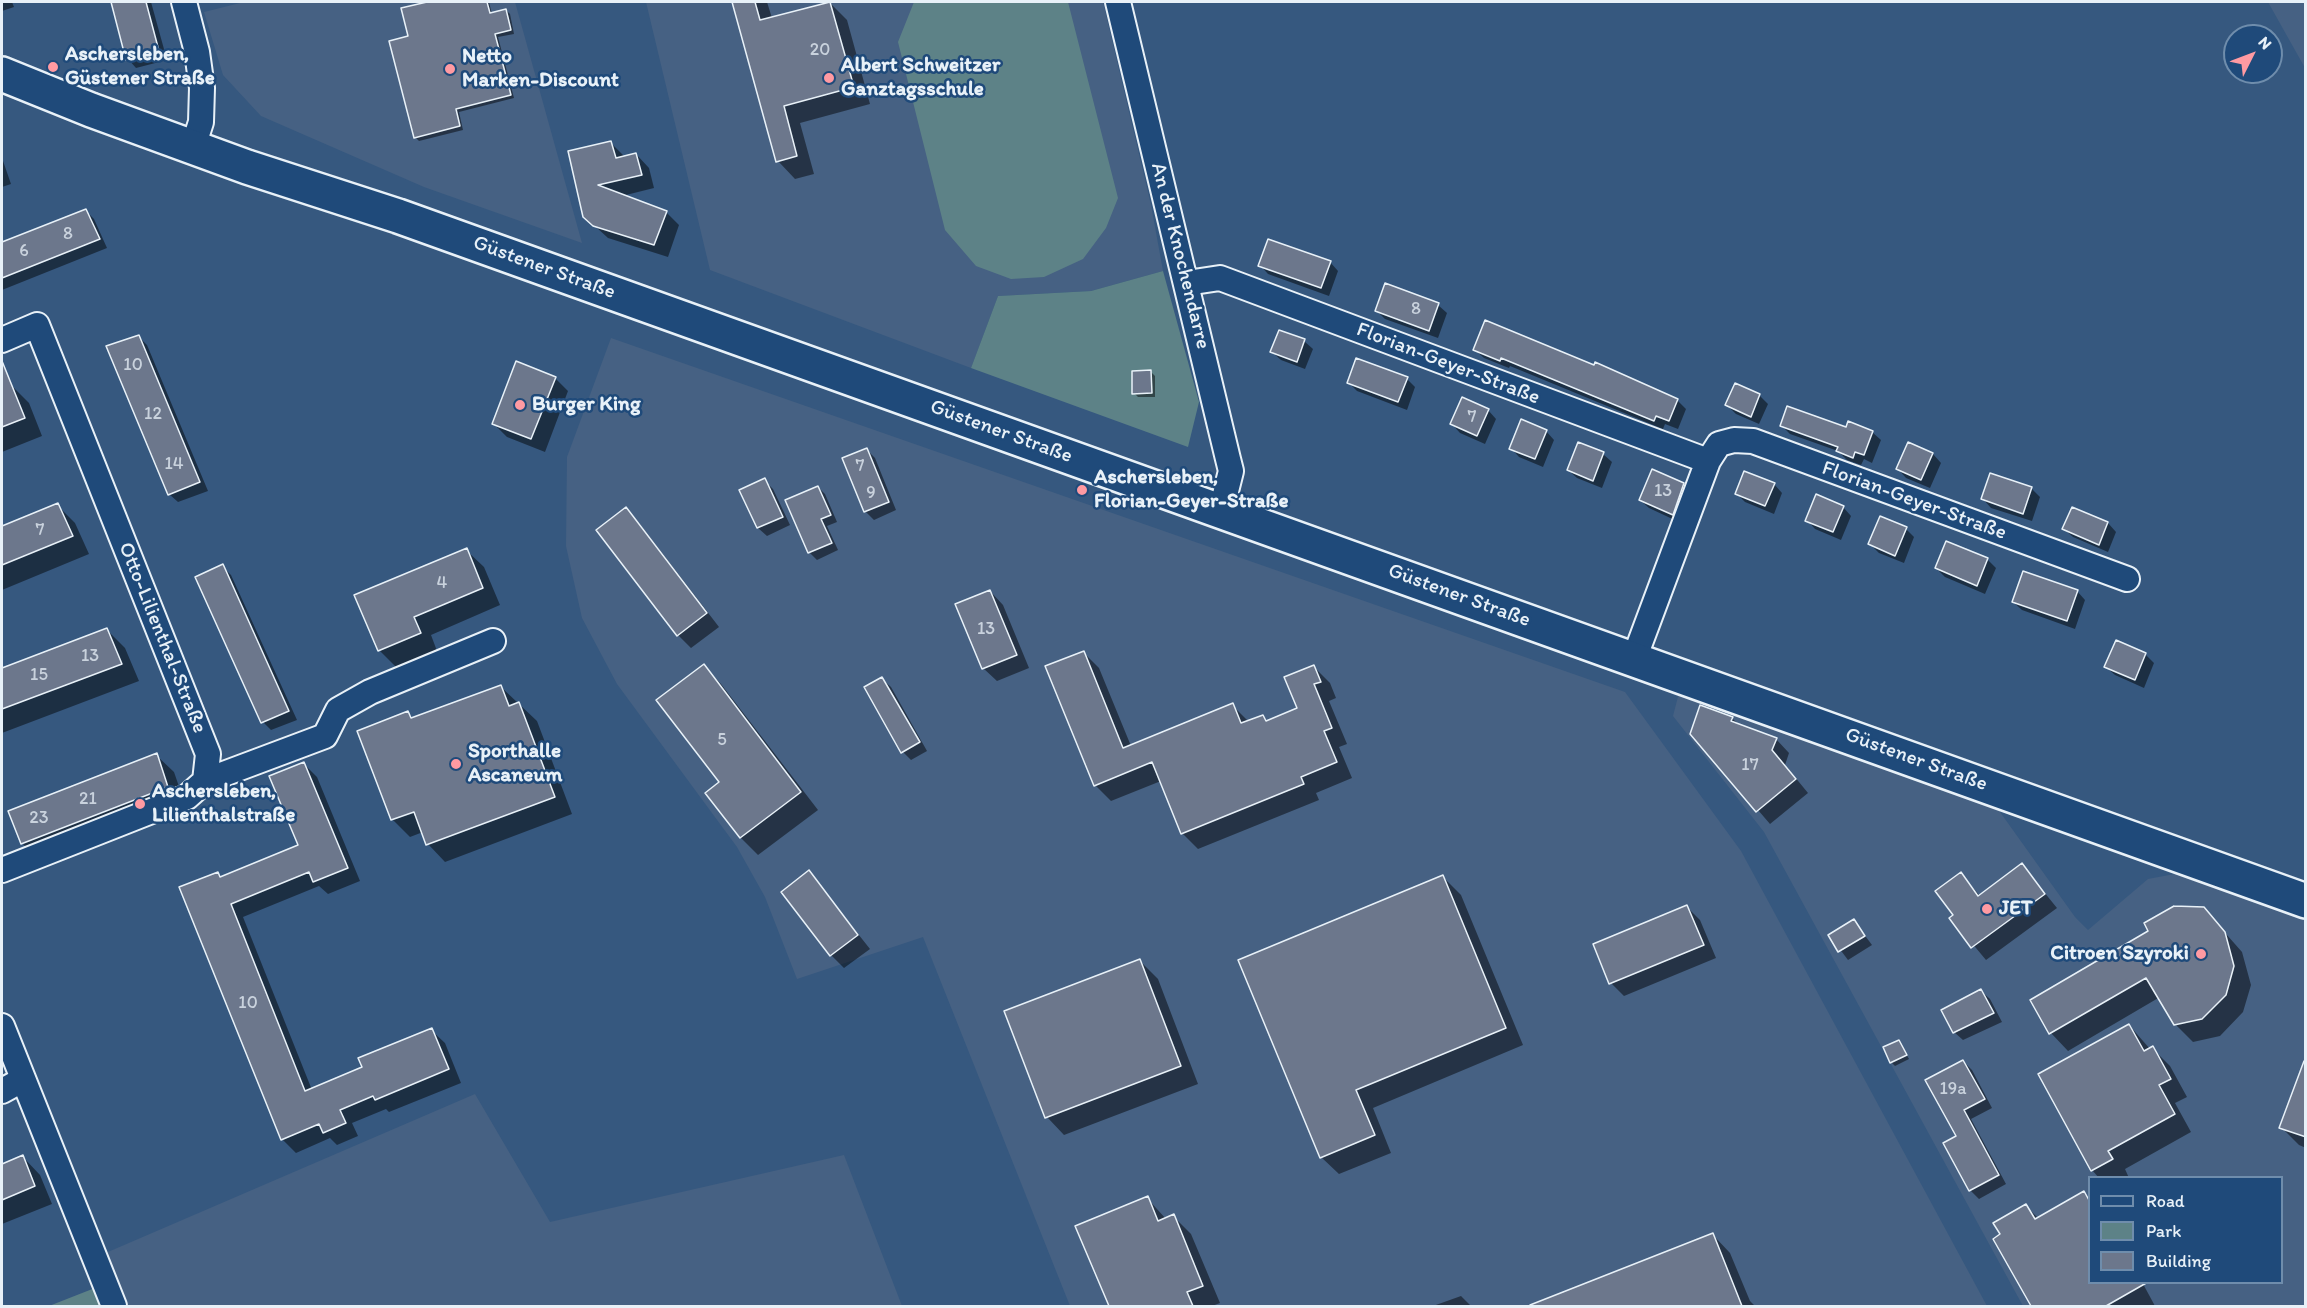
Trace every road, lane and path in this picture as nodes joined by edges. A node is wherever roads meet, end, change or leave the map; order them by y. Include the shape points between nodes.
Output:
1 (1118, 2) edge
2 (189, 3) edge
3 (2, 74) edge
4 (193, 147) junction
5 (1187, 283) junction
6 (2, 340) edge
7 (1708, 461) junction
8 (1221, 511) junction
9 (2127, 579) dead end
10 (493, 641) dead end
11 (1634, 658) junction
12 (205, 781) junction
13 (2, 870) edge
14 (2306, 901) edge
15 (2, 1026) edge
16 (12, 1086) edge
17 (114, 1306) edge

1 - 5 street, An der Knochendarre
2 - 4 street via 202,88 201,122
3 - 4 main road, Güstener Straße
4 - 8 main road, Güstener Straße via 410,220
5 - 7 street, Florian-Geyer-Straße via 1220,278
5 - 8 street, An der Knochendarre via 1231,471
6 - 12 street, Otto-Lilienthal-Straße via 37,325 208,754
7 - 9 street, Florian-Geyer-Straße via 1719,444 1753,441
7 - 11 street, Florian-Geyer-Straße
8 - 11 main road, Güstener Straße
10 - 12 street via 370,692 338,710 325,736
11 - 14 main road, Güstener Straße
12 - 13 street via 187,797
15 - 16 street
16 - 17 street

